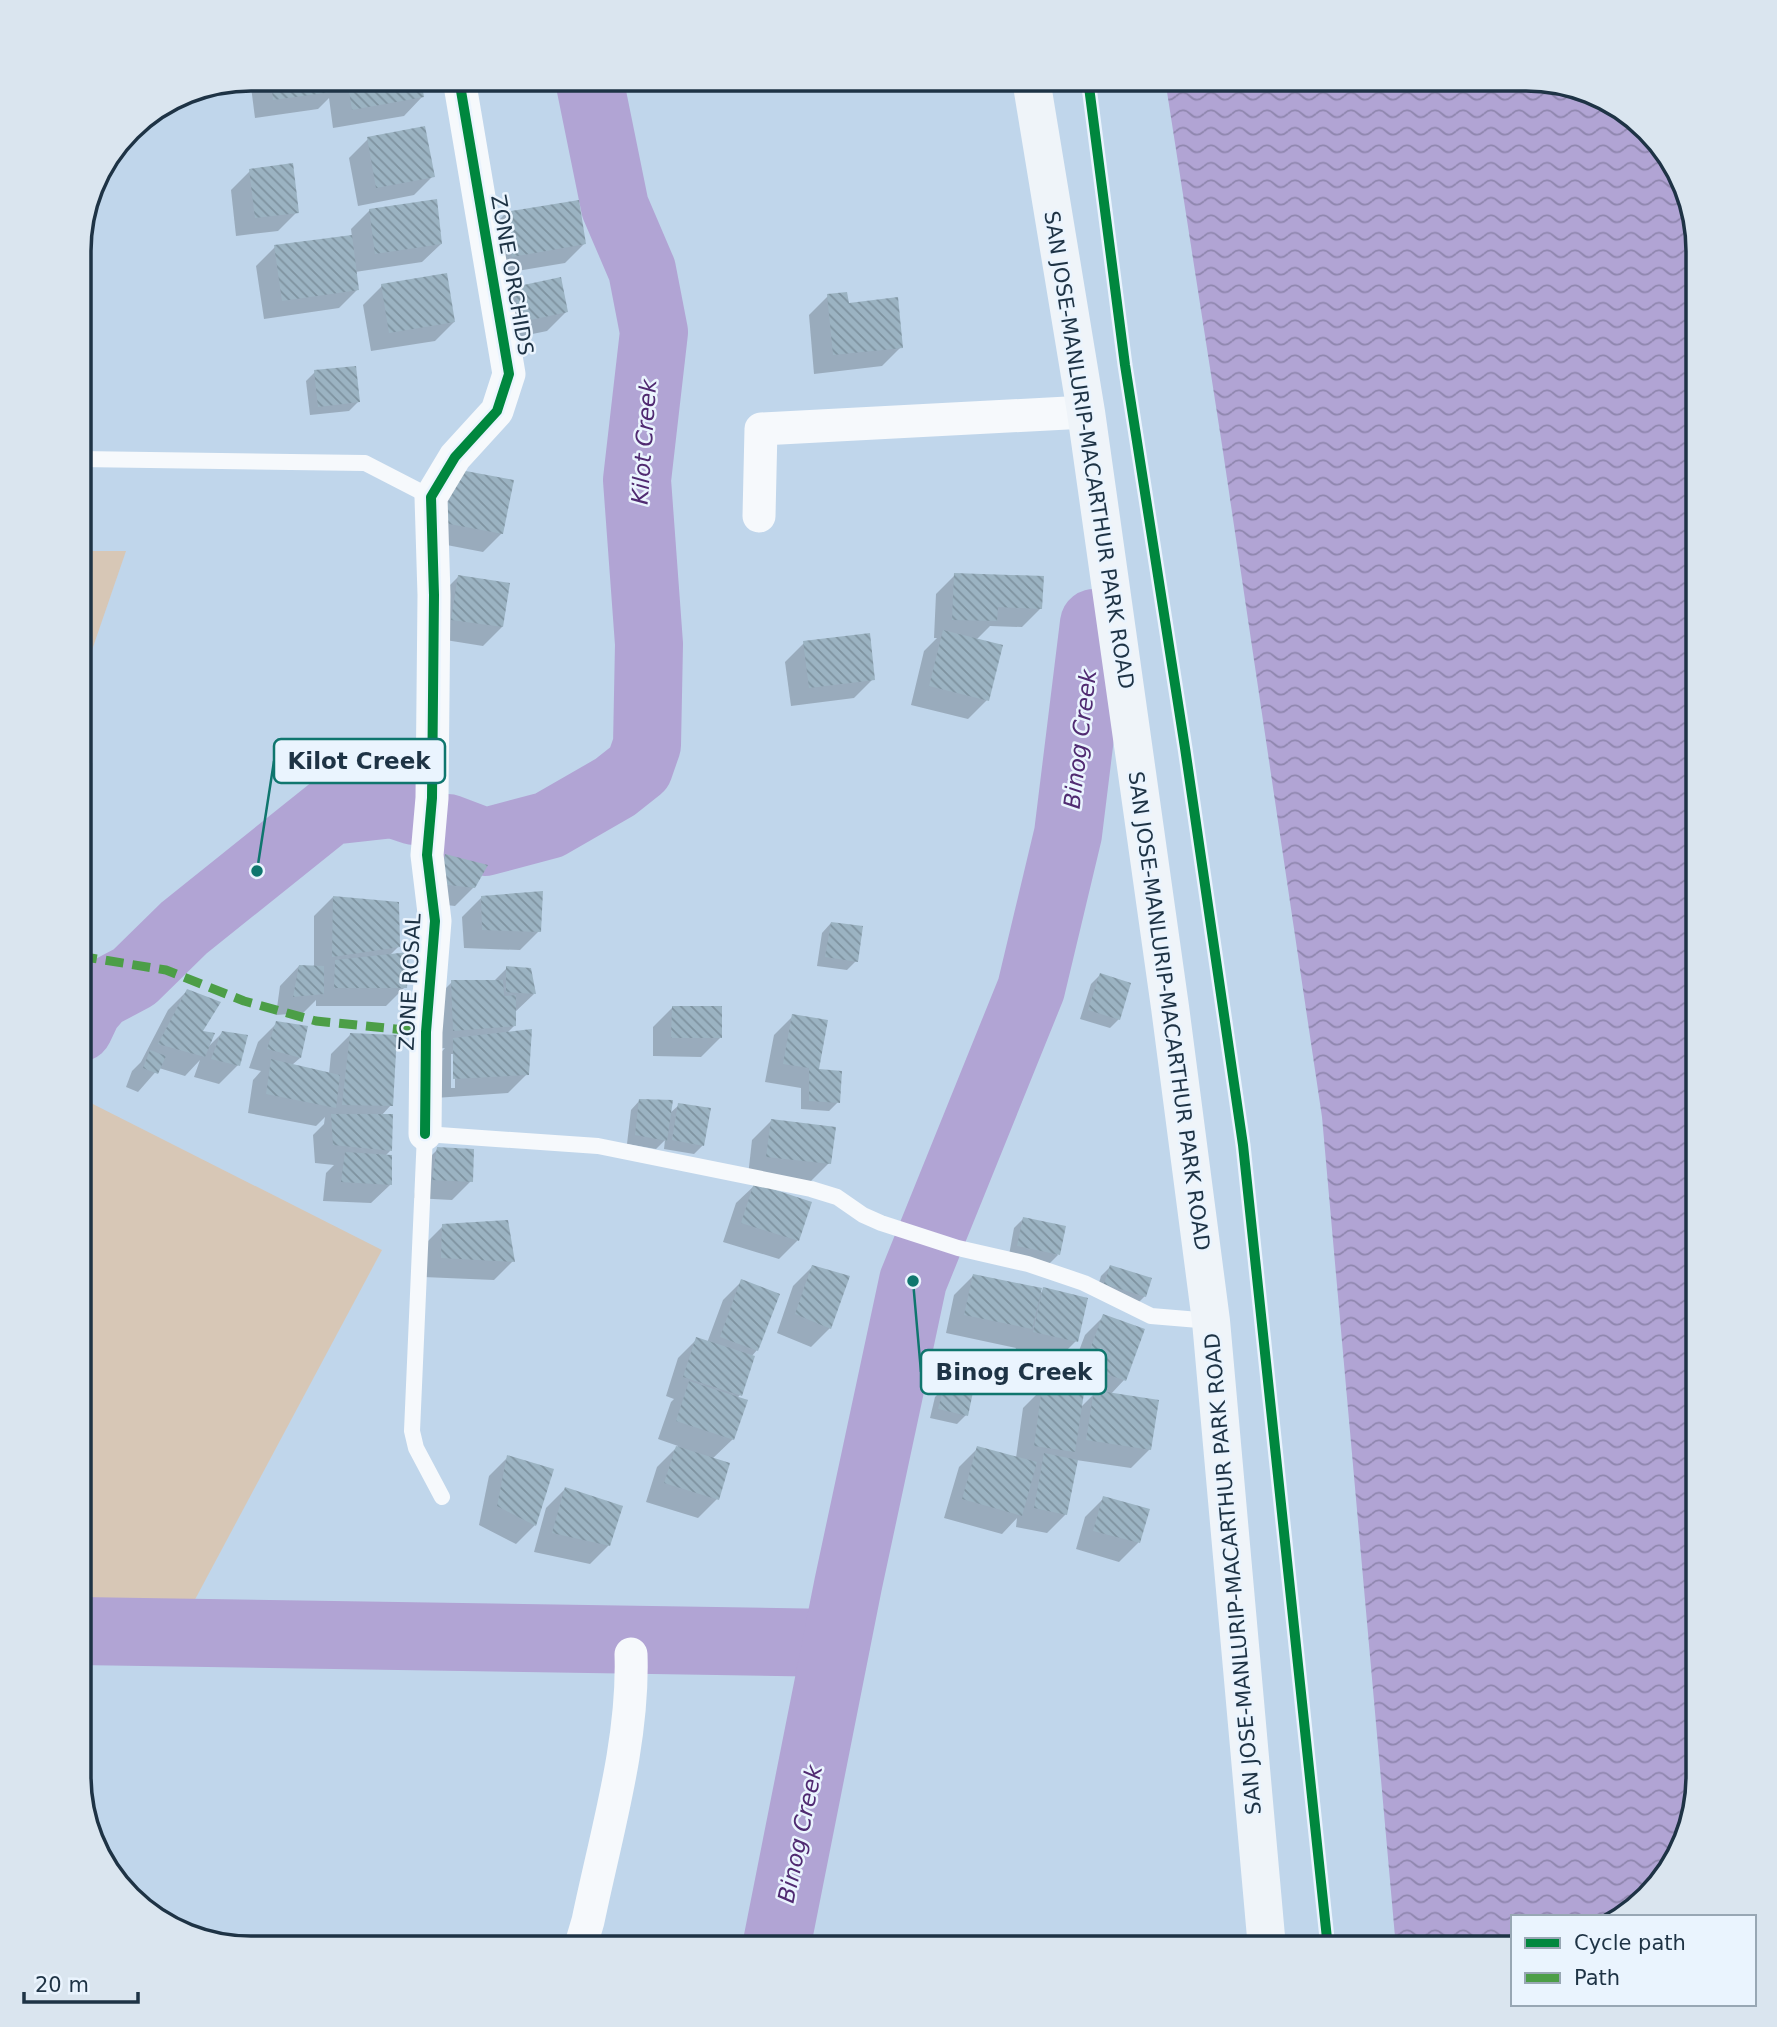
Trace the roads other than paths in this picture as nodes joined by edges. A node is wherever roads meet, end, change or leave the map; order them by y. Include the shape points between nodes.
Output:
1 (461, 91) edge
2 (1033, 91) edge
3 (1086, 412) junction
4 (91, 459) edge
5 (431, 497) junction
6 (760, 516) dead end
7 (425, 1134) junction
8 (1211, 1321) junction
9 (442, 1497) dead end
10 (631, 1654) dead end
11 (584, 1936) edge
12 (1266, 1936) edge

1 - 5 street, ZONE ORCHIDS via 509,374 497,411 454,457
2 - 3 main road, SAN JOSE-MANLURIP-MACARTHUR PARK ROAD
3 - 6 street via 761,429
3 - 8 main road, SAN JOSE-MANLURIP-MACARTHUR PARK ROAD
4 - 5 lane via 365,463
5 - 7 street, ZONE ROSAL via 432,798 427,855 435,921 426,1032
7 - 8 lane via 598,1146 811,1189 836,1197 881,1223 1073,1279 1151,1317
7 - 9 lane, ZONE ROSAL via 412,1431
8 - 12 main road, SAN JOSE-MANLURIP-MACARTHUR PARK ROAD
10 - 11 street via 627,1739

